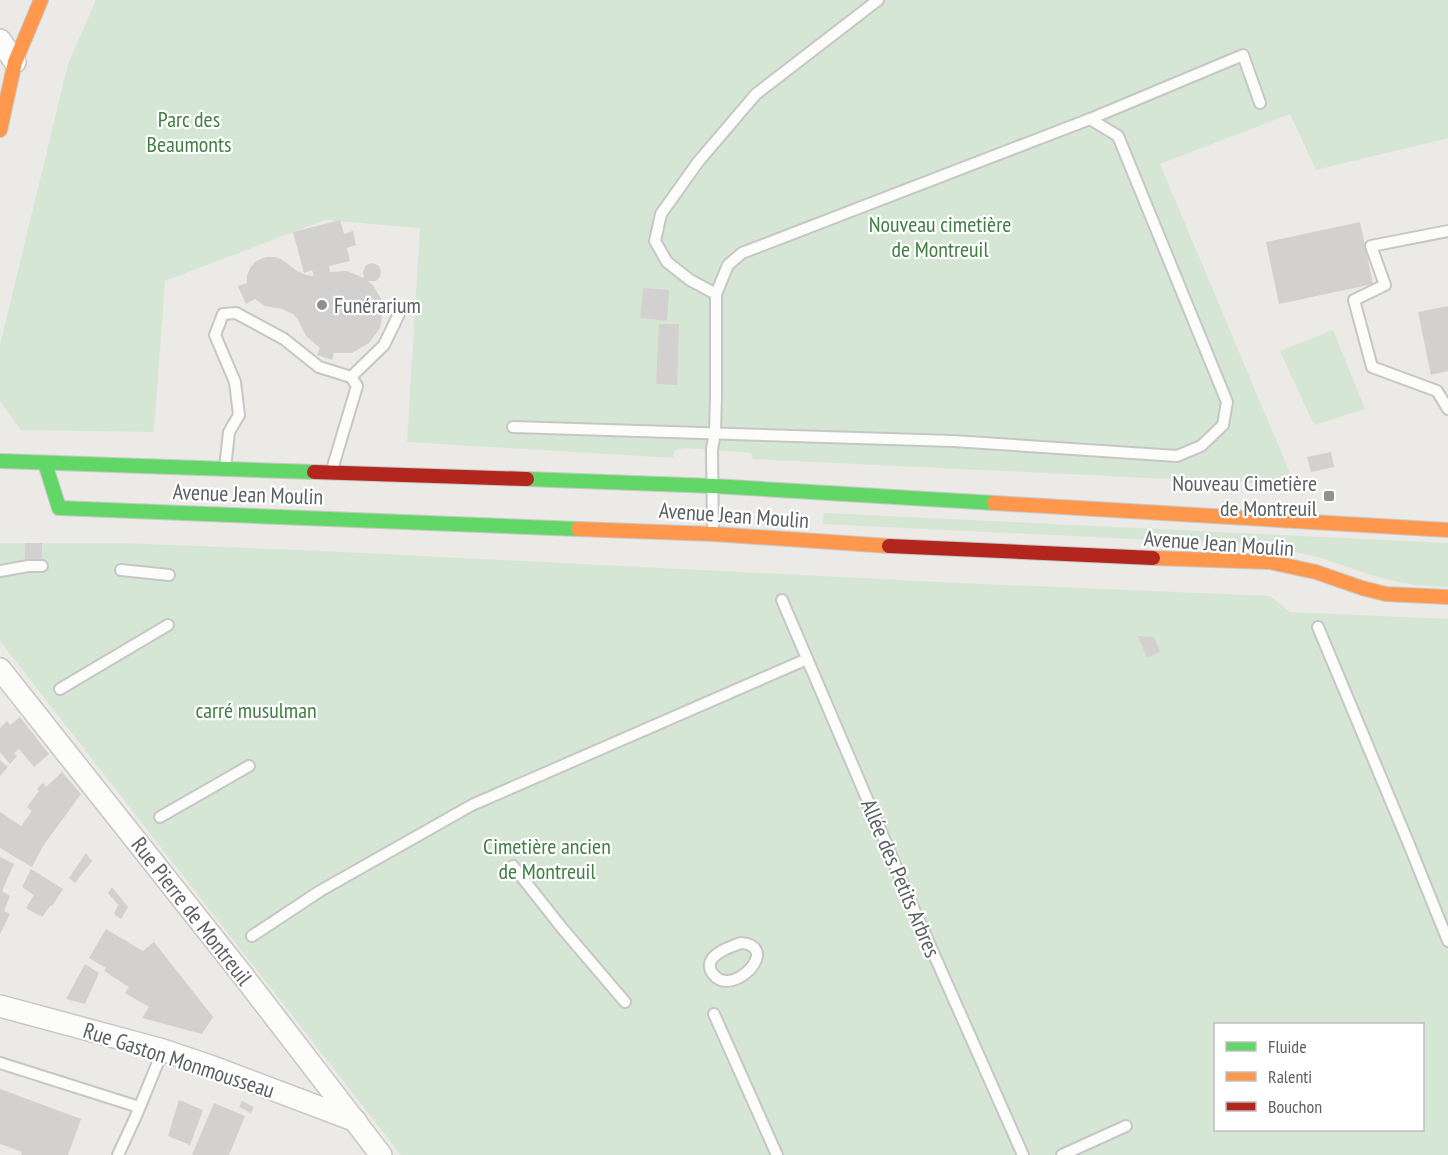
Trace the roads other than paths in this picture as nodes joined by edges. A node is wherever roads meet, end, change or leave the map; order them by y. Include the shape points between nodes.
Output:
1 (41, 0) edge
2 (878, 0) edge
3 (0, 40) edge
4 (15, 62) junction
5 (1260, 103) dead end
6 (1090, 119) junction
7 (0, 130) edge
8 (1448, 231) edge
9 (716, 294) junction
10 (399, 314) dead end
11 (351, 377) junction
12 (1448, 409) edge
13 (513, 427) dead end
14 (715, 433) junction
15 (0, 461) edge
16 (45, 463) junction
17 (224, 469) junction
18 (331, 473) junction
19 (713, 486) junction
20 (1448, 530) edge
21 (713, 534) junction
22 (42, 566) dead end
23 (121, 570) dead end
24 (0, 572) edge
25 (169, 575) dead end
26 (1448, 597) edge
27 (782, 600) dead end
28 (168, 625) dead end
29 (1318, 627) dead end
30 (807, 659) junction
31 (0, 669) edge
32 (60, 689) dead end
33 (249, 766) dead end
34 (160, 817) dead end
35 (513, 866) dead end
36 (252, 936) dead end
37 (1448, 941) edge
38 (625, 1002) dead end
39 (0, 1006) edge
40 (714, 1014) dead end
41 (163, 1050) junction
42 (0, 1063) edge
43 (140, 1107) junction
44 (356, 1121) junction
45 (1126, 1126) dead end
46 (117, 1155) edge
47 (381, 1155) edge
48 (777, 1155) edge
49 (1023, 1155) edge
50 (1062, 1155) edge

1 - 4 street
2 - 9 lane via 756,94 698,162 661,214 655,241 667,262
3 - 4 street
4 - 7 street
5 - 6 lane via 1243,55
6 - 9 lane via 742,254 728,265
6 - 14 lane via 1118,136 1227,402 1223,425 1201,446 1177,456 953,441
8 - 12 lane via 1371,246 1385,285 1354,300 1372,367 1437,391
9 - 14 lane
10 - 11 lane via 384,345
11 - 17 lane via 319,367 285,339 236,313 223,314 214,336 236,381 239,415 229,432
11 - 18 lane via 357,386
13 - 14 lane
14 - 19 lane
15 - 16 street, Avenue Jean Moulin
16 - 17 street, Avenue Jean Moulin
16 - 21 street, Avenue Jean Moulin via 59,508
17 - 18 street, Avenue Jean Moulin
18 - 19 street, Avenue Jean Moulin
19 - 20 street, Avenue Jean Moulin
19 - 21 lane
21 - 26 street, Avenue Jean Moulin via 1270,562 1386,594
22 - 24 lane
23 - 25 lane
27 - 30 lane, Allée des Petits Arbres
28 - 32 lane
29 - 37 lane
30 - 36 lane via 472,804 320,891
30 - 49 lane, Allée des Petits Arbres
31 - 44 street, Rue Pierre de Montreuil
33 - 34 lane
35 - 38 lane
39 - 41 street, Rue Gaston Monmousseau
40 - 48 lane
41 - 43 lane
41 - 44 street, Rue Gaston Monmousseau
42 - 43 lane
43 - 46 lane
44 - 47 street, Rue Pierre de Montreuil
45 - 50 lane

